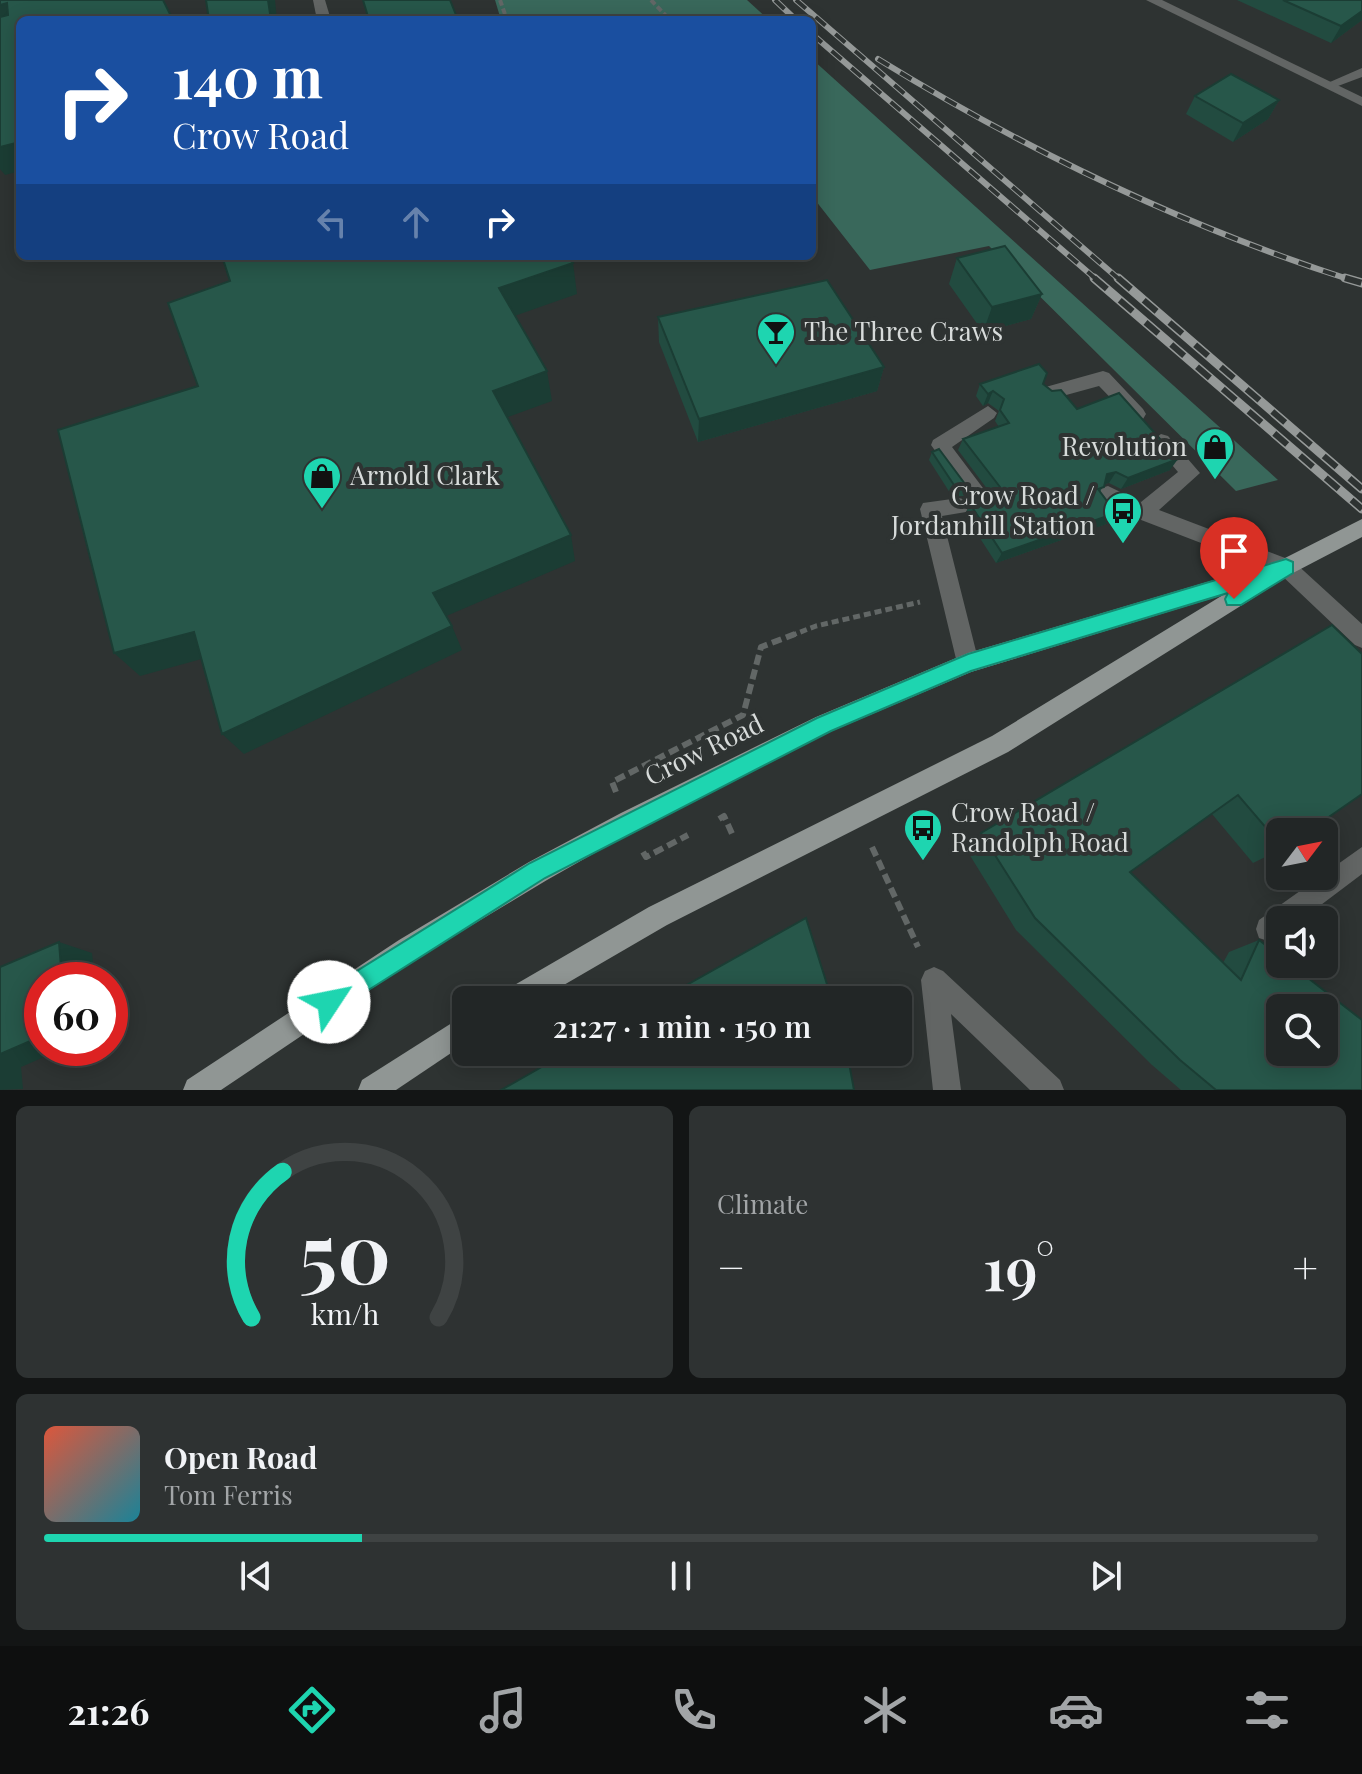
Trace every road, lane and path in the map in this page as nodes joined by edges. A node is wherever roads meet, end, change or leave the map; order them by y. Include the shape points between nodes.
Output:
1 (651, 0) edge
2 (1152, 0) edge
3 (666, 16) edge
4 (1362, 72) edge
5 (1330, 85) junction
6 (1362, 102) edge
7 (1048, 393) edge
8 (988, 413) dead end
9 (1108, 494) edge
10 (982, 500) edge
11 (959, 506) dead end
12 (1143, 512) junction
13 (1362, 527) edge
14 (1286, 567) junction
15 (951, 595) junction
16 (1362, 638) edge
17 (968, 663) junction
18 (857, 814) junction
19 (629, 821) junction
20 (711, 823) dead end
21 (698, 830) dead end
22 (1362, 859) edge
23 (750, 872) junction
24 (1299, 906) edge
25 (934, 980) junction
26 (537, 986) edge
27 (452, 1036) edge
28 (197, 1090) edge
29 (372, 1090) edge
30 (947, 1090) edge
31 (1050, 1090) edge

1 - 3 path
2 - 5 street
4 - 5 street
5 - 6 street
7 - 12 street via 1103,378 1190,473
8 - 10 street via 940,445
9 - 12 street
11 - 15 street via 930,509
12 - 14 street
13 - 14 main road, Crow Road
14 - 16 street
14 - 17 main road, Crow Road
14 - 18 main road, Crow Road via 1000,744
15 - 17 street
15 - 19 path via 816,626 761,647 743,715 612,782
17 - 19 main road, Crow Road via 824,724
18 - 23 main road, Crow Road
18 - 25 path
19 - 21 path via 646,857
19 - 28 main road, Crow Road via 408,949
20 - 23 path via 724,816
22 - 24 street
23 - 26 main road, Crow Road via 658,916
25 - 30 street
25 - 31 street
27 - 29 main road

